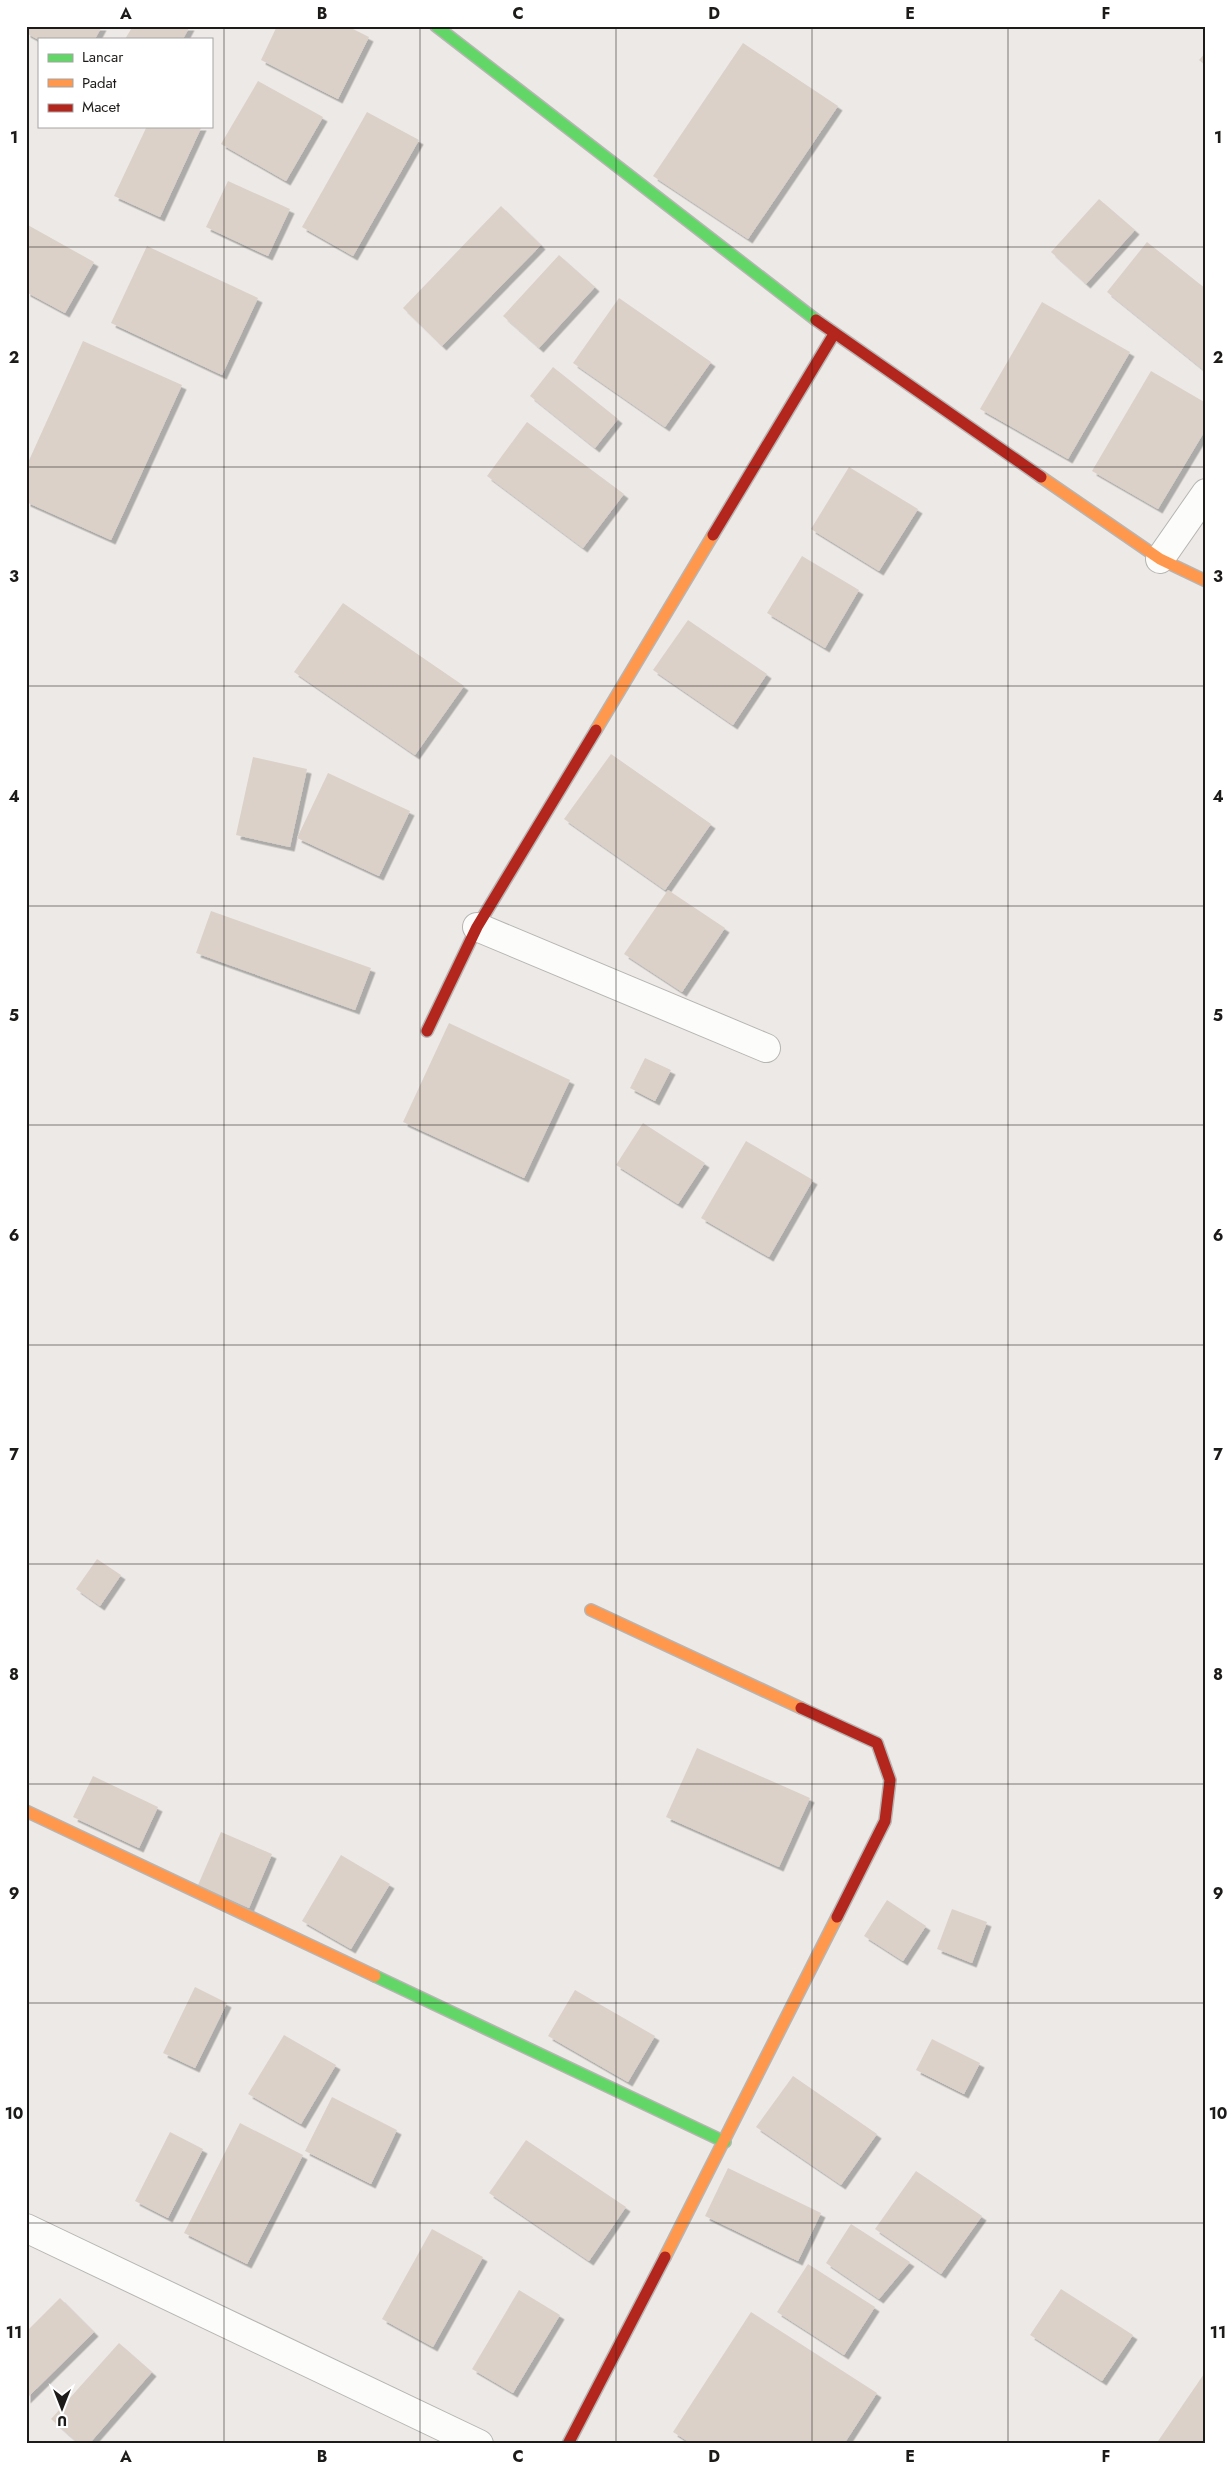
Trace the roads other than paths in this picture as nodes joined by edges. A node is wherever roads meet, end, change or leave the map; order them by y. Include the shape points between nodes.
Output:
1 (436, 26) edge
2 (834, 334) junction
3 (1206, 493) edge
4 (1160, 559) junction
5 (1206, 581) edge
6 (478, 927) junction
7 (427, 1030) dead end
8 (766, 1048) dead end
9 (591, 1610) dead end
10 (26, 1811) edge
11 (725, 2142) junction
12 (26, 2228) edge
13 (479, 2444) edge
14 (568, 2444) edge

1 - 2 street
2 - 4 street
2 - 6 street
3 - 4 street
4 - 5 street
6 - 7 street
6 - 8 street
9 - 11 street via 878,1743 890,1780 885,1821
10 - 11 street
11 - 14 street
12 - 13 street

